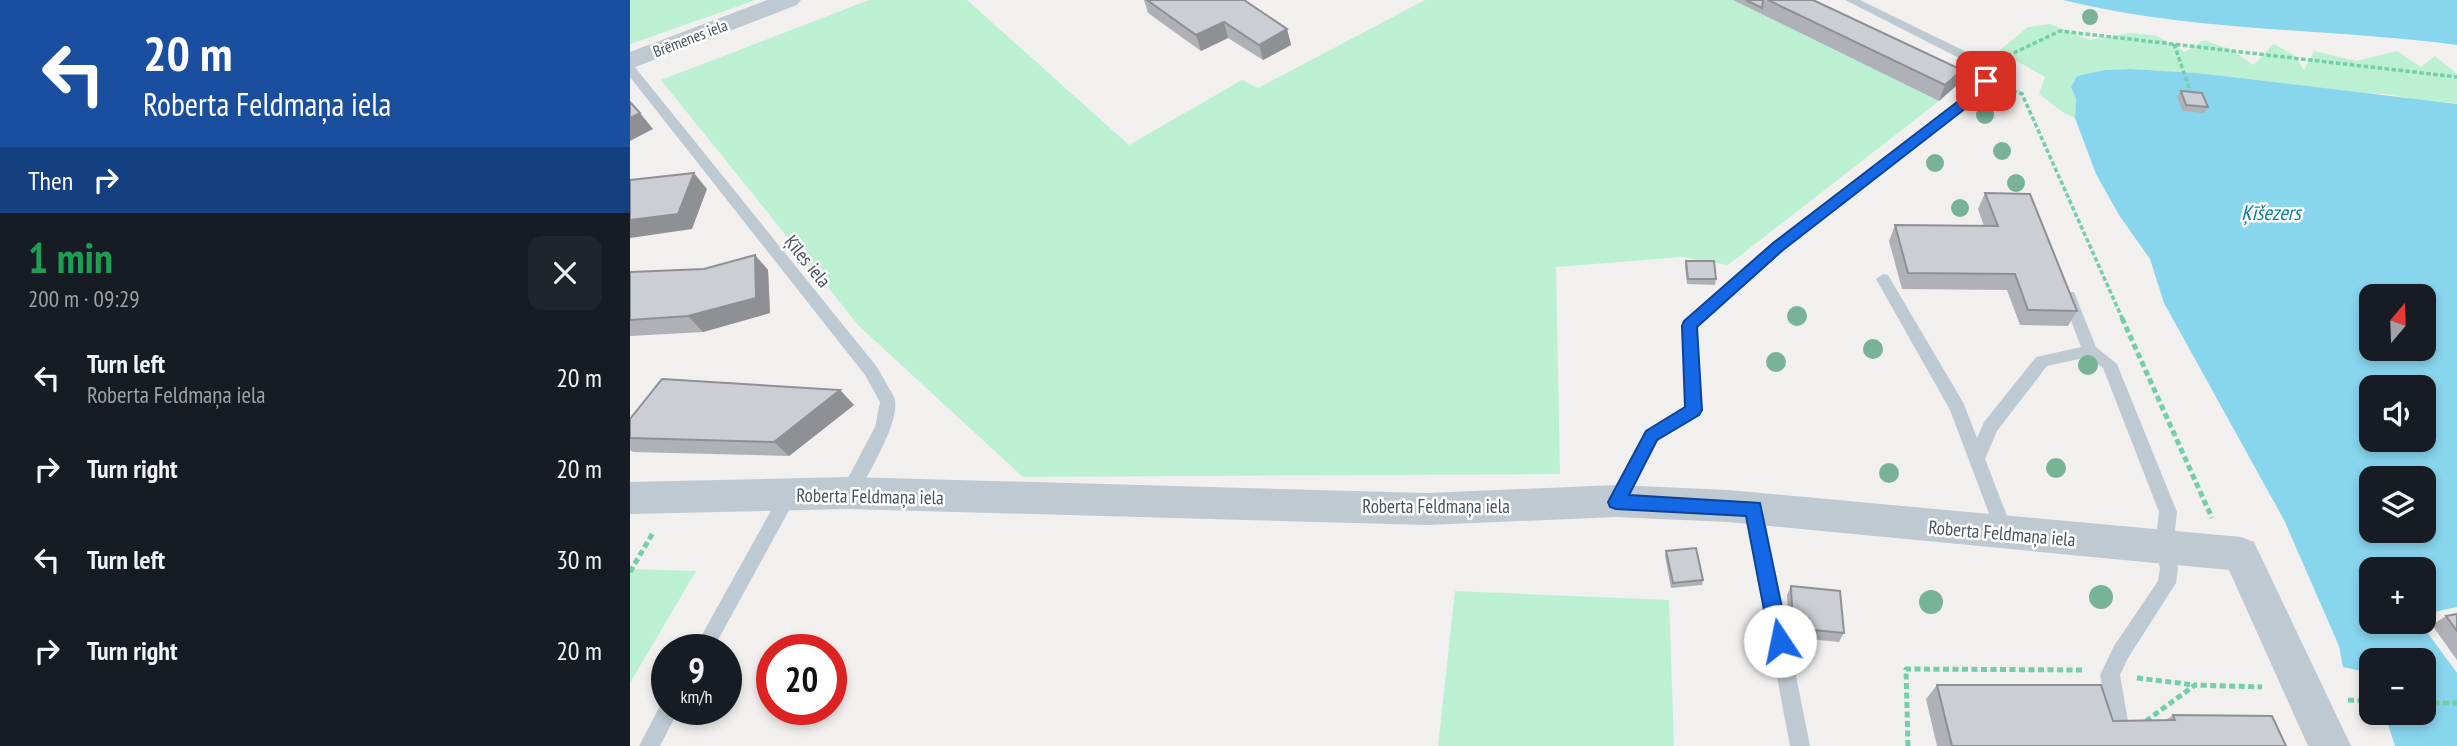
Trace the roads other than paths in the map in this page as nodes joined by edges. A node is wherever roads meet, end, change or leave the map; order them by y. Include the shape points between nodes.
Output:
1 (789, 0) edge
2 (1851, 0) edge
3 (630, 61) edge
4 (630, 69) edge
5 (2062, 277) edge
6 (1883, 279) dead end
7 (2090, 351) junction
8 (1978, 456) junction
9 (849, 493) junction
10 (789, 494) junction
11 (630, 498) edge
12 (1616, 502) junction
13 (1754, 509) junction
14 (2005, 534) junction
15 (2164, 548) junction
16 (710, 634) edge
17 (660, 725) edge
18 (2119, 729) edge
19 (649, 746) edge
20 (1800, 746) edge
21 (2330, 746) edge

1 - 3 street, Brēmenes iela
2 - 12 lane via 1977,62 1984,88 1778,246 1689,326 1694,410 1651,436
4 - 9 lane, Ķīles iela via 871,371 888,402 883,427
5 - 7 lane
6 - 8 lane via 1958,409
7 - 8 lane via 2042,361 1990,427
7 - 15 lane via 2109,364 2168,512
8 - 14 lane
9 - 10 street, Roberta Feldmaņa iela
9 - 12 street, Roberta Feldmaņa iela via 1427,509
10 - 11 street, Roberta Feldmaņa iela
10 - 16 lane
12 - 13 street, Roberta Feldmaņa iela
13 - 14 street, Roberta Feldmaņa iela
13 - 20 lane
14 - 15 street, Roberta Feldmaņa iela
15 - 18 lane via 2167,583 2110,675
15 - 21 street, Roberta Feldmaņa iela via 2234,554
17 - 19 lane

